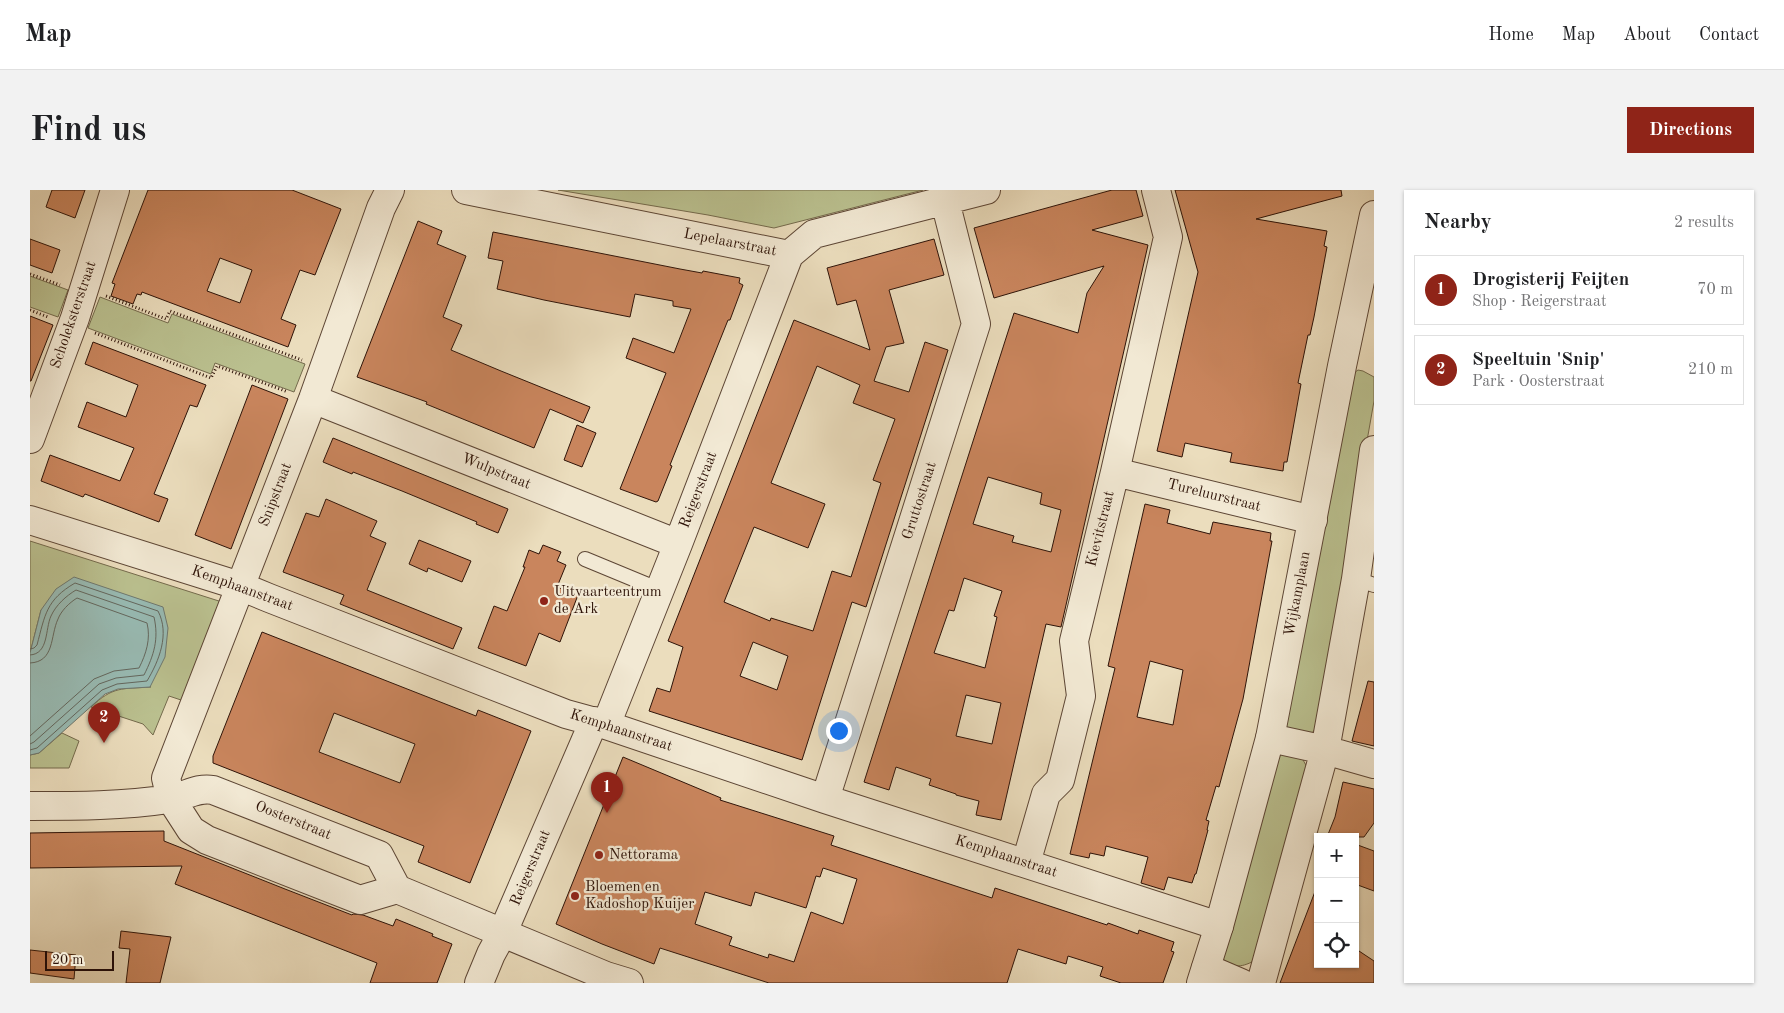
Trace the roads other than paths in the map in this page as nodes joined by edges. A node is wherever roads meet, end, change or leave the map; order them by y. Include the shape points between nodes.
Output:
1 (115, 190) edge
2 (390, 190) edge
3 (466, 190) edge
4 (986, 190) edge
5 (1156, 190) edge
6 (945, 201) junction
7 (1374, 217) edge
8 (789, 255) junction
9 (313, 399) junction
10 (30, 439) edge
11 (1374, 450) edge
12 (1115, 472) junction
13 (30, 520) edge
14 (1313, 520) junction
15 (678, 544) junction
16 (585, 559) dead end
17 (1365, 582) edge
18 (240, 586) junction
19 (660, 590) junction
20 (600, 723) junction
21 (1270, 738) junction
22 (1325, 750) junction
23 (1374, 764) edge
24 (826, 798) junction
25 (171, 799) junction
26 (30, 806) edge
27 (1026, 863) junction
28 (396, 889) junction
29 (1219, 926) junction
30 (504, 932) junction
31 (1204, 976) edge
32 (479, 983) edge
33 (628, 983) edge
34 (1241, 983) edge
35 (1260, 983) edge

1 - 10 street, Scholeksterstraat
2 - 9 street, Snipstraat
3 - 8 street, Lepelaarstraat
4 - 6 street, Lepelaarstraat
5 - 12 street, Kievitstraat via 1168,237
6 - 8 street, Lepelaarstraat via 814,234
6 - 24 street, Gruttostraat via 976,324
7 - 14 street, Wijkamplaan
8 - 15 street, Reigerstraat
9 - 15 street, Wulpstraat
9 - 18 street, Snipstraat
11 - 17 street
12 - 14 street, Tureluurstraat
12 - 27 street, Kievitstraat via 1074,641 1081,696 1060,780 1046,794
13 - 18 street, Kemphaanstraat
14 - 21 street, Wijkamplaan
15 - 19 street, Reigerstraat
16 - 19 lane
17 - 22 street
18 - 20 street, Kemphaanstraat via 566,714
18 - 25 street, Snipstraat via 166,778
19 - 20 street, Reigerstraat
20 - 24 street, Kemphaanstraat
20 - 30 street, Reigerstraat
21 - 22 street
21 - 29 street, Wijkamplaan
22 - 23 street
22 - 35 street
24 - 27 street, Kemphaanstraat
25 - 26 street, Oosterstraat via 94,806
25 - 28 street via 191,830 207,840 360,900
25 - 28 street, Oosterstraat via 203,788 213,790 379,855
27 - 29 street, Kemphaanstraat
28 - 30 street
29 - 31 street, Wijkamplaan
30 - 32 street, Reigerstraat
30 - 33 street
31 - 34 street, Wijkamplaan

